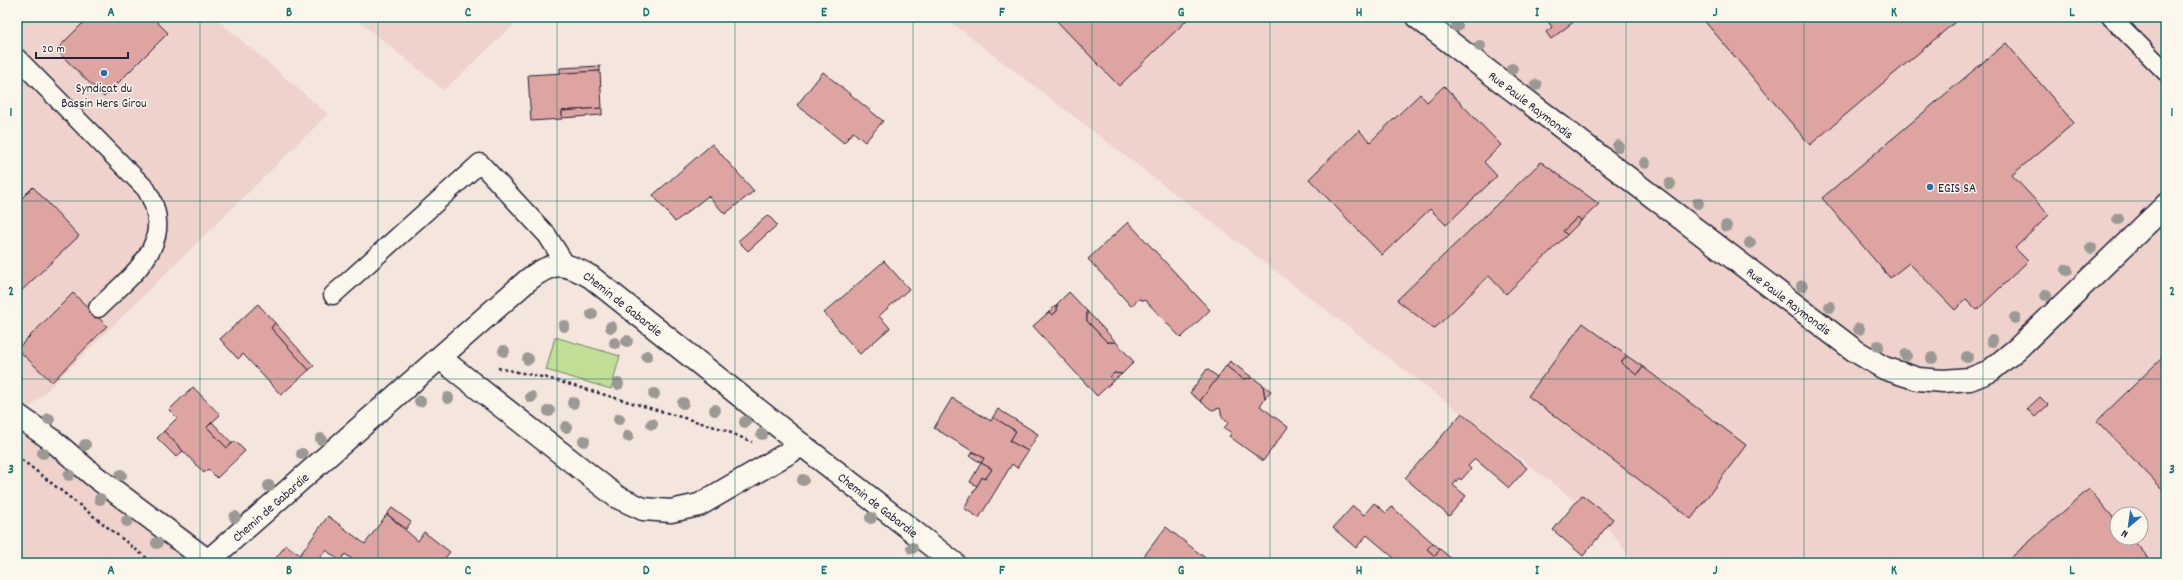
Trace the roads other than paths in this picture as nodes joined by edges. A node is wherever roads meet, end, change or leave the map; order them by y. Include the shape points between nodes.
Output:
1 (1416, 17) edge
2 (2111, 17) edge
3 (17, 58) edge
4 (2166, 72) edge
5 (2166, 205) edge
6 (566, 265) junction
7 (333, 294) dead end
8 (98, 308) dead end
9 (440, 358) junction
10 (17, 416) edge
11 (802, 445) junction
12 (954, 563) edge

1 - 5 street, Rue Paule Raymondis via 1854,350 1884,368 1918,379 1970,379 1990,371 2018,348
2 - 4 lane
3 - 8 lane via 146,189 154,203 158,228 151,249 138,270
6 - 7 lane via 548,235 480,163
6 - 9 street, Chemin de Gabardie via 553,265 541,270
6 - 11 street, Chemin de Gabardie via 591,277
9 - 10 street, Chemin de Gabardie via 208,561
9 - 11 street via 617,497 643,509 671,510 699,505
11 - 12 street, Chemin de Gabardie

